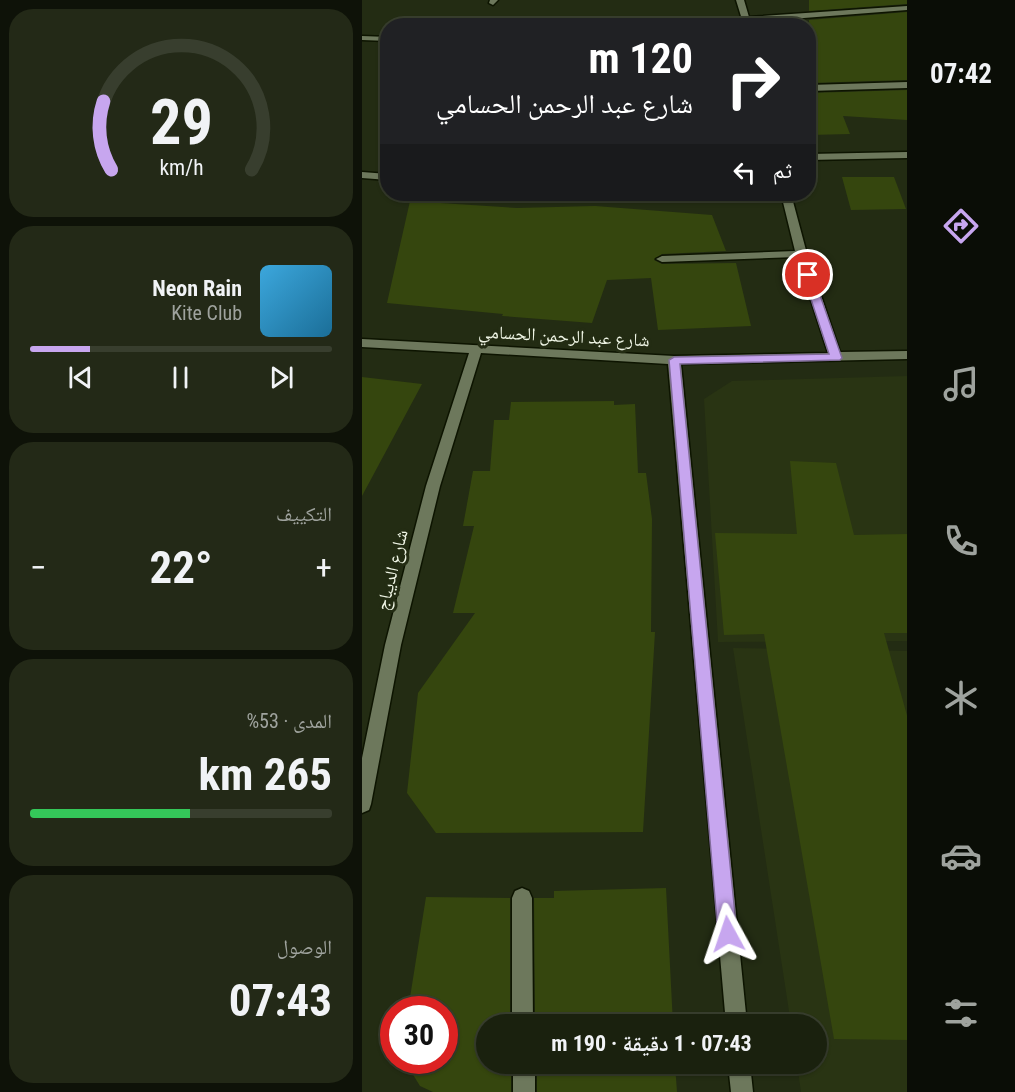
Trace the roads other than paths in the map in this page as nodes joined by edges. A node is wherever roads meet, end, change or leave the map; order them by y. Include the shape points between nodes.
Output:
1 (740, 0) edge
2 (908, 8) edge
3 (745, 18) edge
4 (801, 18) edge
5 (362, 39) edge
6 (380, 39) edge
7 (908, 85) edge
8 (816, 88) edge
9 (908, 155) edge
10 (816, 157) edge
11 (362, 175) edge
12 (380, 176) edge
13 (788, 201) edge
14 (801, 254) junction
15 (662, 259) dead end
16 (362, 343) edge
17 (476, 350) junction
18 (908, 355) edge
19 (836, 358) junction
20 (674, 360) junction
21 (362, 804) edge
22 (522, 898) dead end
23 (523, 1014) edge
24 (735, 1014) edge
25 (524, 1074) edge
26 (740, 1074) edge
27 (524, 1092) edge
28 (742, 1092) edge

1 - 3 street
2 - 4 street
5 - 6 street
7 - 8 street
9 - 10 street
11 - 12 street
13 - 14 street
14 - 15 street
14 - 19 street
16 - 17 street, شارع عبد الرحمن الحسامي
17 - 20 street, شارع عبد الرحمن الحسامي
17 - 21 street, شارع الديباج via 427,509 393,645
18 - 19 street, شارع عبد الرحمن الحسامي
19 - 20 street, شارع عبد الرحمن الحسامي
20 - 24 street
22 - 23 street
25 - 27 street
26 - 28 street

